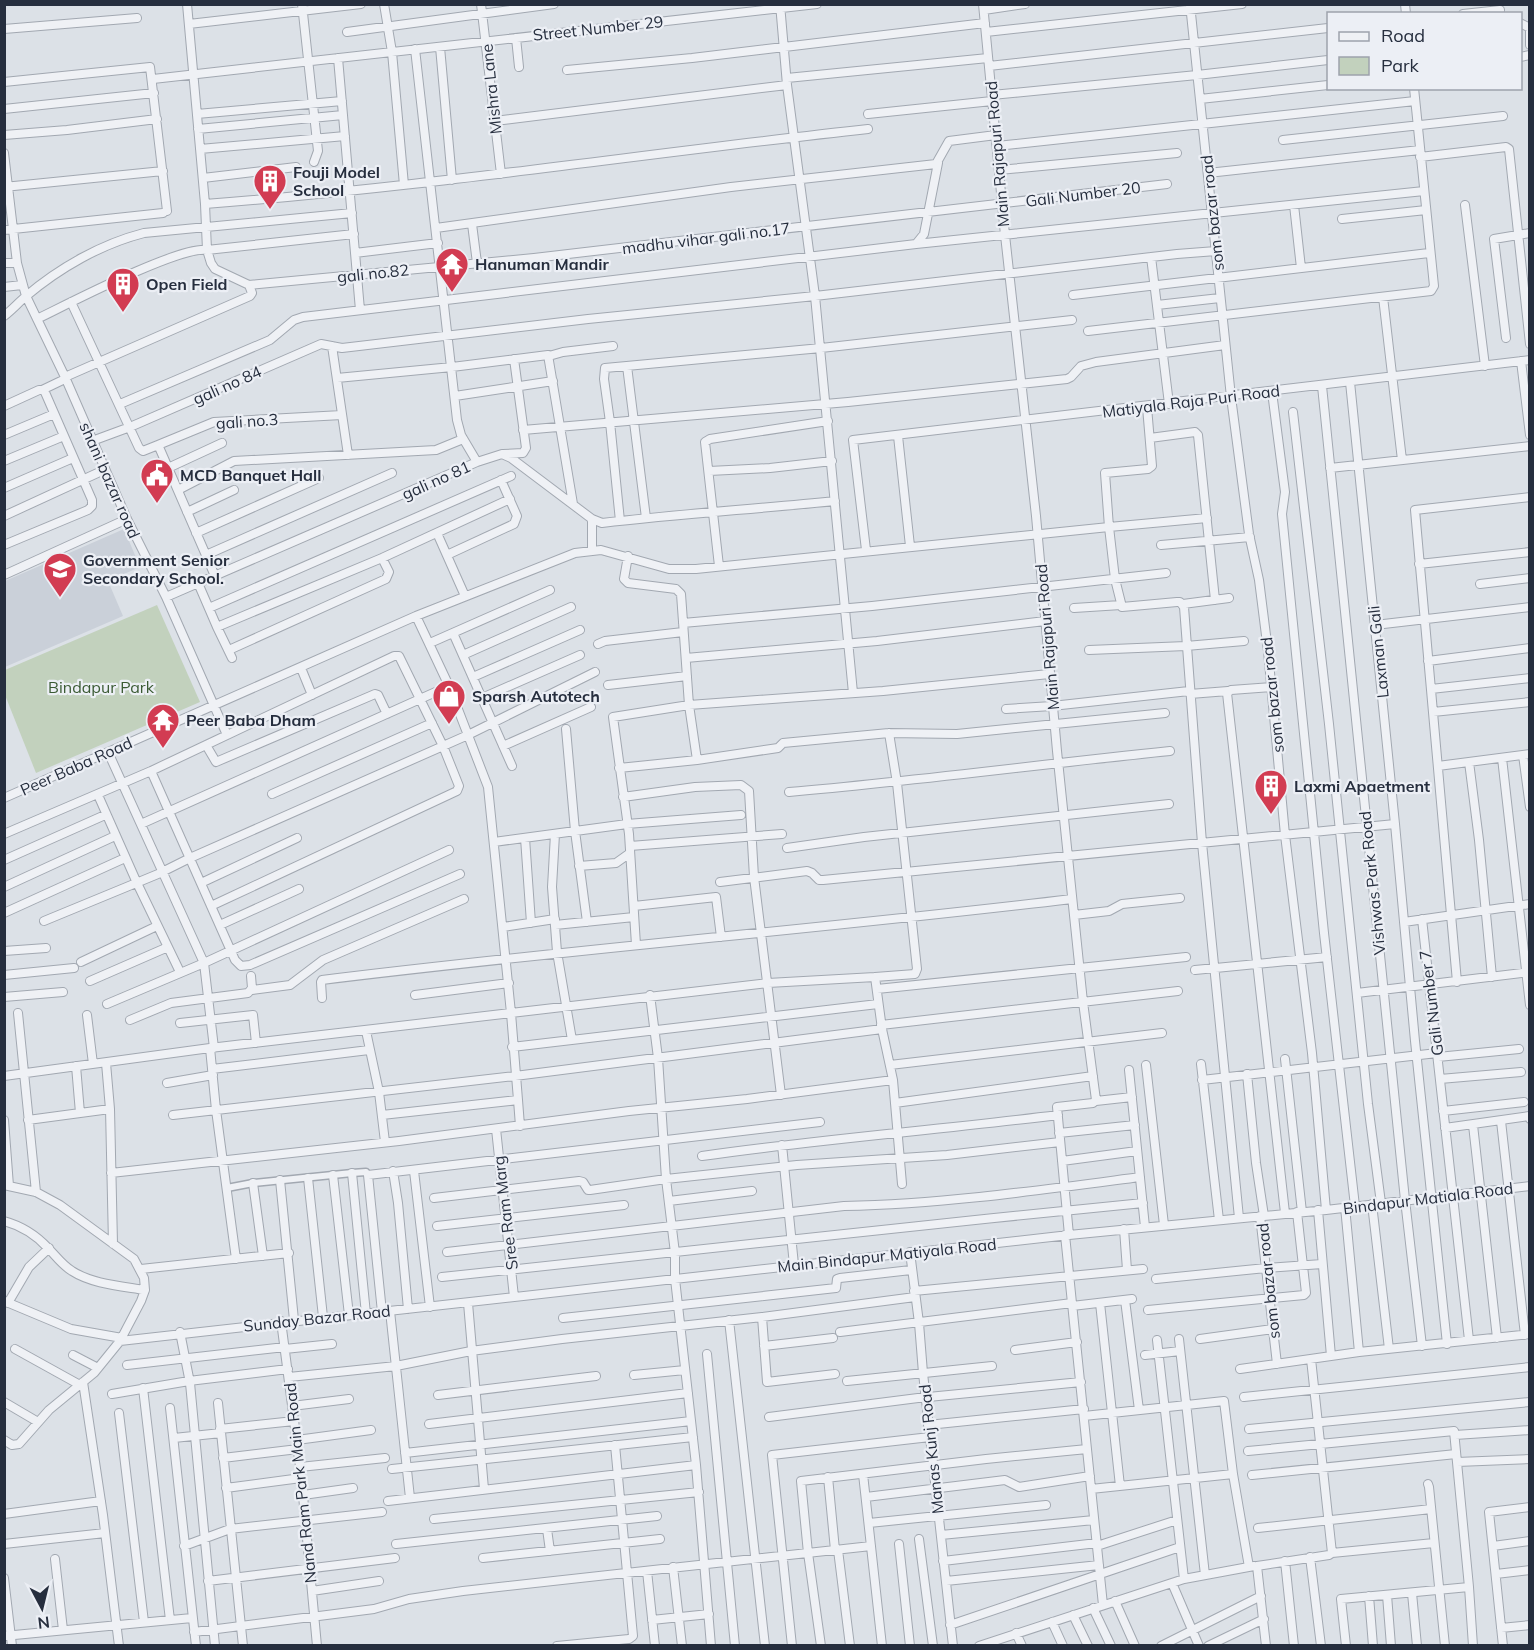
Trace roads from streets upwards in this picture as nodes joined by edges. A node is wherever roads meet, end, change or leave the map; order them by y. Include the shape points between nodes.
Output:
1 (187, 4) edge
2 (361, 4) edge
3 (384, 4) edge
4 (554, 4) edge
5 (817, 4) edge
6 (1025, 4) edge
7 (1242, 4) edge
8 (1492, 4) edge
9 (780, 6) edge
10 (984, 7) edge
11 (303, 8) edge
12 (1190, 8) edge
13 (482, 9) edge
14 (1503, 12) edge
15 (137, 18) dead end
16 (189, 24) junction
17 (387, 26) junction
18 (986, 27) junction
19 (1327, 28) edge
20 (4, 29) edge
21 (1530, 30) edge
22 (347, 32) dead end
23 (516, 38) junction
24 (486, 41) junction
25 (1194, 43) junction
26 (1530, 45) edge
27 (440, 46) junction
28 (785, 47) junction
29 (415, 49) junction
30 (392, 52) junction
31 (338, 58) junction
32 (1327, 60) edge
33 (308, 62) junction
34 (988, 62) junction
35 (519, 67) dead end
36 (567, 70) dead end
37 (194, 75) junction
38 (1197, 75) junction
39 (153, 80) junction
40 (4, 82) edge
41 (787, 82) junction
42 (1327, 85) edge
43 (1414, 90) edge
44 (154, 93) junction
45 (992, 98) junction
46 (1200, 99) junction
47 (342, 101) junction
48 (1415, 101) junction
49 (313, 103) junction
50 (4, 110) edge
51 (197, 114) junction
52 (868, 114) dead end
53 (343, 115) junction
54 (1503, 116) dead end
55 (314, 118) junction
56 (157, 119) junction
57 (495, 121) junction
58 (1203, 124) junction
59 (1418, 125) junction
60 (198, 129) junction
61 (868, 129) dead end
62 (4, 135) edge
63 (996, 135) junction
64 (345, 136) junction
65 (795, 137) junction
66 (317, 139) junction
67 (1283, 140) dead end
68 (997, 146) junction
69 (200, 149) junction
70 (4, 153) edge
71 (1177, 153) dead end
72 (1420, 153) junction
73 (314, 162) dead end
74 (938, 163) junction
75 (296, 167) dead end
76 (999, 170) junction
77 (163, 171) junction
78 (1208, 173) junction
79 (501, 174) junction
80 (203, 178) junction
81 (800, 179) junction
82 (452, 180) junction
83 (430, 182) junction
84 (1167, 184) dead end
85 (404, 185) junction
86 (6, 187) edge
87 (350, 191) junction
88 (1424, 191) junction
89 (205, 204) junction
90 (1002, 204) junction
91 (1294, 205) junction
92 (1466, 205) dead end
93 (1426, 210) junction
94 (352, 213) junction
95 (928, 213) junction
96 (1212, 213) junction
97 (1342, 219) dead end
98 (472, 224) junction
99 (206, 227) junction
100 (807, 227) junction
101 (436, 228) junction
102 (9, 229) edge
103 (1530, 233) edge
104 (354, 234) junction
105 (1518, 234) junction
106 (1005, 235) junction
107 (438, 243) junction
108 (916, 244) junction
109 (207, 250) junction
110 (1216, 251) junction
111 (355, 253) junction
112 (1429, 253) junction
113 (810, 256) junction
114 (1151, 257) junction
115 (534, 258) joint
116 (17, 262) junction
117 (4, 263) edge
118 (477, 263) junction
119 (441, 267) junction
120 (1301, 268) junction
121 (1009, 272) junction
122 (357, 276) junction
123 (1219, 278) junction
124 (22, 285) junction
125 (249, 285) junction
126 (1155, 286) junction
127 (4, 287) edge
128 (1072, 295) dead end
129 (26, 296) junction
130 (815, 296) junction
131 (1383, 297) junction
132 (1220, 298) junction
133 (71, 302) junction
134 (444, 302) junction
135 (1156, 305) junction
136 (360, 310) junction
137 (4, 316) edge
138 (1222, 316) junction
139 (37, 319) junction
140 (1072, 320) dead end
141 (1158, 323) junction
142 (1016, 325) junction
143 (1088, 331) dead end
144 (449, 336) junction
145 (1506, 338) dead end
146 (1530, 344) edge
147 (329, 345) junction
148 (1226, 345) junction
149 (613, 346) dead end
150 (821, 348) junction
151 (1162, 354) junction
152 (549, 356) junction
153 (514, 359) junction
154 (1526, 360) edge
155 (100, 362) junction
156 (627, 366) junction
157 (1485, 366) junction
158 (452, 367) junction
159 (1393, 377) junction
160 (65, 378) junction
161 (337, 378) junction
162 (554, 381) junction
163 (1021, 382) junction
164 (1350, 382) junction
165 (1322, 386) junction
166 (517, 387) junction
167 (42, 390) junction
168 (1272, 392) junction
169 (455, 396) junction
170 (1231, 397) junction
171 (120, 404) junction
172 (826, 404) junction
173 (1169, 404) junction
174 (4, 406) edge
175 (1147, 407) junction
176 (1293, 412) dead end
177 (54, 414) junction
178 (342, 415) junction
179 (633, 421) junction
180 (828, 421) junction
181 (1026, 421) junction
182 (610, 422) junction
183 (560, 426) junction
184 (130, 427) junction
185 (523, 430) junction
186 (4, 435) edge
187 (1530, 435) edge
188 (64, 436) junction
189 (898, 436) junction
190 (1150, 438) junction
191 (463, 439) junction
192 (92, 441) junction
193 (222, 443) dead end
194 (158, 445) junction
195 (1530, 446) edge
196 (502, 454) junction
197 (348, 455) junction
198 (74, 458) junction
199 (1402, 460) junction
200 (4, 461) edge
201 (832, 461) junction
202 (477, 462) junction
203 (1359, 465) junction
204 (168, 468) junction
205 (1330, 468) junction
206 (104, 470) junction
207 (709, 471) junction
208 (392, 473) dead end
209 (511, 476) dead end
210 (319, 478) dead end
211 (83, 480) junction
212 (501, 480) junction
213 (4, 488) edge
214 (178, 490) junction
215 (234, 490) dead end
216 (1530, 497) edge
217 (510, 499) junction
218 (836, 501) junction
219 (573, 504) junction
220 (714, 510) junction
221 (187, 512) junction
222 (4, 516) edge
223 (646, 518) junction
224 (1207, 518) junction
225 (127, 519) junction
226 (592, 519) junction
227 (620, 521) junction
228 (1109, 527) junction
229 (196, 533) junction
230 (437, 533) junction
231 (1037, 534) junction
232 (1250, 537) junction
233 (1209, 541) junction
234 (4, 545) edge
235 (1161, 545) dead end
236 (910, 546) junction
237 (592, 550) junction
238 (866, 550) junction
239 (1530, 552) edge
240 (841, 553) junction
241 (206, 555) junction
242 (447, 555) junction
243 (628, 556) junction
244 (382, 558) junction
245 (1419, 564) junction
246 (718, 566) junction
247 (1166, 573) dead end
248 (4, 574) edge
249 (215, 576) junction
250 (1115, 579) junction
251 (1530, 579) edge
252 (198, 583) junction
253 (1480, 584) dead end
254 (1042, 588) junction
255 (550, 590) dead end
256 (465, 596) junction
257 (166, 597) junction
258 (1229, 598) dead end
259 (1215, 600) junction
260 (1183, 604) junction
261 (1121, 605) junction
262 (571, 607) dead end
263 (1530, 607) edge
264 (209, 608) junction
265 (844, 608) junction
266 (1074, 609) dead end
267 (416, 616) junction
268 (1424, 618) junction
269 (1045, 621) junction
270 (682, 623) junction
271 (1375, 625) junction
272 (217, 627) junction
273 (580, 630) dead end
274 (683, 632) junction
275 (453, 633) junction
276 (1244, 640) dead end
277 (430, 643) junction
278 (848, 643) junction
279 (598, 644) dead end
280 (1186, 646) junction
281 (1530, 648) edge
282 (1089, 650) dead end
283 (463, 655) junction
284 (580, 655) dead end
285 (686, 658) junction
286 (1428, 661) junction
287 (301, 668) junction
288 (595, 672) dead end
289 (1049, 674) junction
290 (687, 676) junction
291 (473, 677) junction
292 (1530, 678) edge
293 (608, 685) dead end
294 (449, 686) junction
295 (1272, 687) junction
296 (1431, 689) junction
297 (1228, 691) junction
298 (853, 693) junction
299 (1189, 693) junction
300 (312, 695) junction
301 (421, 698) junction
302 (482, 698) junction
303 (1530, 702) edge
304 (689, 705) junction
305 (214, 706) junction
306 (1053, 706) junction
307 (591, 707) dead end
308 (1006, 709) dead end
309 (1433, 712) junction
310 (387, 714) junction
311 (1165, 714) dead end
312 (432, 723) junction
313 (492, 723) junction
314 (1055, 725) junction
315 (566, 729) dead end
316 (888, 733) junction
317 (227, 735) junction
318 (468, 735) junction
319 (206, 745) junction
320 (443, 746) junction
321 (503, 746) junction
322 (1170, 751) dead end
323 (108, 752) junction
324 (1526, 755) edge
325 (1502, 758) junction
326 (696, 760) junction
327 (1469, 762) junction
328 (1058, 763) junction
329 (512, 766) dead end
330 (1438, 766) junction
331 (619, 768) junction
332 (151, 771) junction
333 (122, 783) junction
334 (897, 783) junction
335 (789, 792) dead end
336 (272, 794) dead end
337 (98, 795) junction
338 (623, 797) junction
339 (4, 798) edge
340 (1169, 804) dead end
341 (1530, 807) edge
342 (169, 812) junction
343 (105, 815) junction
344 (741, 815) dead end
345 (1064, 816) junction
346 (141, 824) junction
347 (627, 824) junction
348 (1395, 824) junction
349 (1366, 827) junction
350 (1340, 830) junction
351 (575, 831) junction
352 (902, 833) junction
353 (1314, 833) junction
354 (4, 834) edge
355 (555, 834) junction
356 (782, 834) dead end
357 (1285, 835) junction
358 (115, 836) junction
359 (752, 836) junction
360 (297, 838) dead end
361 (525, 838) junction
362 (1245, 839) junction
363 (494, 842) junction
364 (1202, 843) junction
365 (787, 848) dead end
366 (450, 850) dead end
367 (630, 850) junction
368 (1068, 856) junction
369 (125, 858) junction
370 (190, 858) junction
371 (4, 860) edge
372 (579, 866) junction
373 (906, 871) junction
374 (163, 872) junction
375 (460, 874) dead end
376 (754, 877) junction
377 (720, 882) dead end
378 (137, 883) junction
379 (201, 883) junction
380 (4, 887) edge
381 (299, 889) dead end
382 (1180, 898) dead end
383 (464, 899) dead end
384 (1072, 899) junction
385 (1530, 904) edge
386 (211, 906) junction
387 (634, 906) junction
388 (1519, 906) junction
389 (1486, 910) junction
390 (4, 913) edge
391 (1074, 915) junction
392 (1451, 915) junction
393 (634, 917) junction
394 (911, 918) junction
395 (1422, 919) junction
396 (44, 921) dead end
397 (555, 922) junction
398 (587, 922) junction
399 (1404, 922) junction
400 (531, 923) junction
401 (220, 925) junction
402 (158, 926) junction
403 (503, 927) junction
404 (762, 933) junction
405 (721, 937) junction
406 (636, 945) junction
407 (168, 947) junction
408 (46, 948) dead end
409 (231, 950) junction
410 (4, 951) edge
411 (557, 952) junction
412 (1186, 957) dead end
413 (1327, 957) junction
414 (507, 958) junction
415 (1300, 960) junction
416 (81, 962) dead end
417 (204, 963) junction
418 (1257, 964) junction
419 (1080, 967) junction
420 (74, 968) dead end
421 (1214, 968) junction
422 (1195, 970) dead end
423 (180, 972) junction
424 (1528, 972) edge
425 (4, 975) edge
426 (251, 976) dead end
427 (875, 977) junction
428 (1492, 977) junction
429 (90, 981) dead end
430 (1457, 982) junction
431 (509, 983) junction
432 (768, 983) junction
433 (1428, 986) junction
434 (1410, 988) junction
435 (877, 989) junction
436 (252, 990) junction
437 (1178, 991) dead end
438 (1384, 991) junction
439 (63, 992) dead end
440 (1357, 993) junction
441 (415, 995) dead end
442 (650, 996) junction
443 (208, 997) junction
444 (4, 998) edge
445 (322, 998) dead end
446 (1083, 1002) junction
447 (107, 1004) dead end
448 (878, 1004) junction
449 (1530, 1005) edge
450 (568, 1006) junction
451 (18, 1013) dead end
452 (511, 1013) junction
453 (87, 1015) dead end
454 (772, 1015) junction
455 (130, 1020) dead end
456 (211, 1020) junction
457 (180, 1023) dead end
458 (882, 1027) junction
459 (366, 1030) junction
460 (654, 1030) junction
461 (1162, 1033) dead end
462 (573, 1040) junction
463 (1089, 1042) junction
464 (256, 1043) junction
465 (775, 1044) junction
466 (512, 1047) junction
467 (212, 1048) junction
468 (1519, 1049) dead end
469 (369, 1050) junction
470 (1417, 1055) junction
471 (1438, 1055) junction
472 (658, 1058) junction
473 (1391, 1058) junction
474 (1285, 1059) dead end
475 (1364, 1061) junction
476 (106, 1063) junction
477 (93, 1064) junction
478 (1201, 1064) dead end
479 (1340, 1064) junction
480 (890, 1065) junction
481 (1146, 1065) dead end
482 (76, 1066) junction
483 (1313, 1067) junction
484 (1129, 1070) dead end
485 (1286, 1070) junction
486 (24, 1072) junction
487 (213, 1072) junction
488 (1269, 1072) junction
489 (1521, 1072) dead end
490 (1247, 1074) junction
491 (4, 1076) edge
492 (515, 1076) junction
493 (1093, 1076) junction
494 (1225, 1077) junction
495 (1440, 1079) junction
496 (893, 1080) junction
497 (1202, 1080) junction
498 (167, 1083) dead end
499 (379, 1092) junction
500 (781, 1095) junction
501 (1132, 1097) junction
502 (518, 1100) junction
503 (1096, 1101) junction
504 (1524, 1102) dead end
505 (895, 1103) junction
506 (662, 1108) junction
507 (110, 1109) junction
508 (216, 1110) junction
509 (1443, 1111) junction
510 (80, 1113) junction
511 (173, 1115) dead end
512 (382, 1115) junction
513 (1058, 1115) junction
514 (1530, 1119) edge
515 (4, 1120) edge
516 (28, 1120) junction
517 (1502, 1121) junction
518 (820, 1122) dead end
519 (1135, 1125) junction
520 (1473, 1125) junction
521 (520, 1126) junction
522 (1445, 1128) junction
523 (496, 1129) junction
524 (898, 1133) junction
525 (1059, 1137) junction
526 (664, 1141) junction
527 (385, 1142) junction
528 (782, 1145) junction
529 (1137, 1151) junction
530 (702, 1156) dead end
531 (900, 1159) junction
532 (224, 1161) junction
533 (498, 1161) junction
534 (1062, 1161) junction
535 (786, 1166) junction
536 (393, 1171) junction
537 (414, 1171) junction
538 (111, 1173) junction
539 (352, 1173) junction
540 (333, 1175) junction
541 (368, 1175) junction
542 (1140, 1177) junction
543 (308, 1178) junction
544 (666, 1179) junction
545 (280, 1180) junction
546 (254, 1184) junction
547 (902, 1184) dead end
548 (7, 1186) edge
549 (1530, 1186) edge
550 (1064, 1187) junction
551 (227, 1188) junction
552 (1508, 1188) junction
553 (502, 1190) junction
554 (752, 1191) dead end
555 (1482, 1191) junction
556 (36, 1192) junction
557 (1452, 1195) junction
558 (1432, 1197) junction
559 (434, 1198) dead end
560 (1405, 1200) junction
561 (669, 1201) junction
562 (1143, 1203) junction
563 (1381, 1203) junction
564 (624, 1205) dead end
565 (1355, 1206) junction
566 (1372, 1206) junction
567 (1345, 1207) junction
568 (1067, 1210) junction
569 (1322, 1210) junction
570 (790, 1212) junction
571 (1300, 1212) junction
572 (1286, 1213) junction
573 (1262, 1216) junction
574 (506, 1218) junction
575 (1239, 1218) junction
576 (1219, 1220) junction
577 (4, 1221) edge
578 (1164, 1225) junction
579 (437, 1226) dead end
580 (672, 1226) junction
581 (1145, 1227) junction
582 (1124, 1229) junction
583 (1067, 1235) junction
584 (792, 1240) junction
585 (113, 1244) junction
586 (509, 1245) junction
587 (49, 1248) junction
588 (447, 1252) dead end
589 (910, 1252) junction
590 (289, 1253) junction
591 (675, 1253) junction
592 (263, 1256) junction
593 (236, 1259) junction
594 (1322, 1264) junction
595 (794, 1265) junction
596 (1303, 1265) junction
597 (1266, 1268) junction
598 (141, 1269) junction
599 (1143, 1269) dead end
600 (512, 1270) junction
601 (911, 1270) junction
602 (1127, 1270) junction
603 (1069, 1275) junction
604 (442, 1277) dead end
605 (675, 1279) junction
606 (1156, 1279) dead end
607 (145, 1290) junction
608 (915, 1294) junction
609 (514, 1297) junction
610 (1269, 1298) junction
611 (6, 1302) edge
612 (468, 1303) junction
613 (1100, 1303) junction
614 (1072, 1304) junction
615 (678, 1306) junction
616 (430, 1307) junction
617 (408, 1309) junction
618 (1148, 1310) dead end
619 (386, 1312) junction
620 (366, 1314) junction
621 (349, 1315) junction
622 (323, 1317) junction
623 (762, 1317) junction
624 (563, 1318) dead end
625 (294, 1320) junction
626 (729, 1320) junction
627 (281, 1321) junction
628 (919, 1323) junction
629 (680, 1326) junction
630 (1273, 1329) junction
631 (180, 1332) junction
632 (840, 1332) dead end
633 (1527, 1335) edge
634 (833, 1338) dead end
635 (1497, 1338) junction
636 (121, 1339) junction
637 (1179, 1339) dead end
638 (1200, 1339) dead end
639 (1157, 1340) dead end
640 (1469, 1340) junction
641 (1077, 1342) junction
642 (332, 1344) dead end
643 (1447, 1344) junction
644 (764, 1346) junction
645 (1422, 1346) junction
646 (15, 1348) dead end
647 (285, 1348) junction
648 (1389, 1349) junction
649 (1015, 1350) dead end
650 (471, 1351) junction
651 (1180, 1351) junction
652 (1359, 1352) junction
653 (74, 1354) dead end
654 (707, 1354) dead end
655 (1159, 1354) junction
656 (1145, 1355) dead end
657 (1331, 1356) junction
658 (186, 1358) junction
659 (1311, 1359) junction
660 (1277, 1364) junction
661 (127, 1365) dead end
662 (396, 1366) junction
663 (992, 1366) dead end
664 (1530, 1366) edge
665 (98, 1368) junction
666 (1240, 1369) dead end
667 (685, 1370) junction
668 (288, 1373) junction
669 (923, 1373) junction
670 (836, 1374) dead end
671 (634, 1375) dead end
672 (596, 1376) dead end
673 (189, 1381) junction
674 (847, 1381) dead end
675 (1081, 1382) junction
676 (81, 1384) junction
677 (143, 1388) junction
678 (475, 1390) junction
679 (1314, 1390) junction
680 (688, 1393) junction
681 (112, 1394) dead end
682 (438, 1395) dead end
683 (1244, 1397) dead end
684 (925, 1398) junction
685 (349, 1399) dead end
686 (4, 1402) edge
687 (1530, 1402) edge
688 (218, 1403) dead end
689 (292, 1406) junction
690 (1185, 1406) junction
691 (170, 1408) dead end
692 (1164, 1408) junction
693 (1139, 1410) junction
694 (1084, 1412) junction
695 (119, 1413) dead end
696 (1113, 1413) junction
697 (769, 1417) dead end
698 (477, 1418) junction
699 (294, 1421) junction
700 (691, 1421) junction
701 (38, 1422) junction
702 (429, 1424) dead end
703 (1318, 1424) junction
704 (928, 1425) junction
705 (1249, 1429) dead end
706 (370, 1430) dead end
707 (1530, 1430) edge
708 (220, 1431) junction
709 (1455, 1435) junction
710 (194, 1436) junction
711 (693, 1437) junction
712 (930, 1437) junction
713 (174, 1438) junction
714 (4, 1440) edge
715 (480, 1443) junction
716 (615, 1444) junction
717 (297, 1445) junction
718 (1320, 1445) junction
719 (1087, 1449) junction
720 (1248, 1451) dead end
721 (405, 1453) junction
722 (223, 1458) junction
723 (385, 1458) dead end
724 (1457, 1458) junction
725 (482, 1460) junction
726 (1530, 1460) edge
727 (696, 1465) junction
728 (933, 1466) junction
729 (300, 1467) junction
730 (408, 1467) junction
731 (1322, 1467) junction
732 (392, 1469) dead end
733 (617, 1473) junction
734 (863, 1474) junction
735 (1233, 1474) junction
736 (1252, 1475) dead end
737 (1090, 1476) junction
738 (828, 1477) junction
739 (1194, 1477) junction
740 (301, 1478) junction
741 (1172, 1480) junction
742 (1428, 1484) dead end
743 (1120, 1486) junction
744 (226, 1488) junction
745 (353, 1488) dead end
746 (484, 1489) junction
747 (935, 1489) junction
748 (1091, 1489) junction
749 (699, 1491) junction
750 (303, 1495) junction
751 (866, 1497) junction
752 (410, 1498) junction
753 (619, 1499) junction
754 (388, 1500) dead end
755 (101, 1501) junction
756 (1046, 1505) dead end
757 (1530, 1507) edge
758 (1431, 1509) junction
759 (382, 1512) dead end
760 (4, 1514) edge
761 (657, 1516) dead end
762 (938, 1516) junction
763 (434, 1519) dead end
764 (305, 1520) junction
765 (621, 1520) junction
766 (1094, 1520) junction
767 (1177, 1520) junction
768 (1328, 1520) junction
769 (869, 1523) junction
770 (1258, 1528) dead end
771 (230, 1529) junction
772 (547, 1529) junction
773 (105, 1533) junction
774 (940, 1536) junction
775 (660, 1539) dead end
776 (919, 1539) dead end
777 (204, 1540) junction
778 (1530, 1541) edge
779 (623, 1543) junction
780 (1434, 1543) junction
781 (4, 1544) edge
782 (396, 1544) dead end
783 (899, 1544) dead end
784 (1097, 1544) junction
785 (184, 1546) junction
786 (871, 1546) junction
787 (1493, 1546) junction
788 (1180, 1547) junction
789 (836, 1550) junction
790 (550, 1551) junction
791 (1332, 1552) junction
792 (808, 1553) junction
793 (782, 1555) junction
794 (1310, 1557) junction
795 (395, 1558) dead end
796 (483, 1558) dead end
797 (755, 1558) junction
798 (55, 1559) dead end
799 (943, 1561) junction
800 (1285, 1561) junction
801 (727, 1562) junction
802 (705, 1563) junction
803 (1253, 1566) junction
804 (673, 1567) junction
805 (309, 1568) junction
806 (1099, 1569) junction
807 (1530, 1570) edge
808 (647, 1571) junction
809 (627, 1574) junction
810 (1496, 1574) junction
811 (1205, 1575) junction
812 (235, 1577) junction
813 (4, 1578) edge
814 (1184, 1580) junction
815 (208, 1581) junction
816 (379, 1581) dead end
817 (946, 1581) junction
818 (1172, 1583) junction
819 (1469, 1587) junction
820 (1439, 1590) junction
821 (312, 1592) junction
822 (1412, 1593) junction
823 (1387, 1595) junction
824 (1261, 1596) junction
825 (1369, 1596) junction
826 (1115, 1601) junction
827 (1103, 1605) junction
828 (1094, 1608) junction
829 (709, 1614) junction
830 (1073, 1615) junction
831 (315, 1617) junction
832 (679, 1617) junction
833 (192, 1618) junction
834 (1264, 1619) junction
835 (170, 1620) junction
836 (652, 1620) junction
837 (144, 1622) junction
838 (1052, 1622) junction
839 (116, 1625) junction
840 (950, 1625) junction
841 (1530, 1625) edge
842 (241, 1626) junction
843 (1501, 1628) junction
844 (213, 1629) junction
845 (63, 1630) junction
846 (1192, 1630) junction
847 (194, 1632) junction
848 (1016, 1633) junction
849 (8, 1635) edge
850 (615, 1643) edge
851 (1266, 1643) edge
852 (196, 1645) edge
853 (570, 1645) edge
854 (984, 1645) edge
855 (12, 1646) edge
856 (118, 1646) edge
857 (187, 1646) edge
858 (215, 1646) edge
859 (243, 1646) edge
860 (317, 1646) edge
861 (557, 1646) edge
862 (655, 1646) edge
863 (682, 1646) edge
864 (711, 1646) edge
865 (735, 1646) edge
866 (765, 1646) edge
867 (792, 1646) edge
868 (821, 1646) edge
869 (850, 1646) edge
870 (882, 1646) edge
871 (910, 1646) edge
872 (933, 1646) edge
873 (953, 1646) edge
874 (1022, 1646) edge
875 (1063, 1646) edge
876 (1088, 1646) edge
877 (1111, 1646) edge
878 (1135, 1646) edge
879 (1161, 1646) edge
880 (1199, 1646) edge
881 (1208, 1646) edge
882 (1257, 1646) edge
883 (1294, 1646) edge
884 (1321, 1646) edge
885 (1346, 1646) edge
886 (1373, 1646) edge
887 (1391, 1646) edge
888 (1417, 1646) edge
889 (1446, 1646) edge
890 (1473, 1646) edge
891 (1503, 1646) edge

1 - 16 street
2 - 11 street
3 - 17 street
4 - 13 street
5 - 9 street, Street Number 29
6 - 10 street
7 - 12 street
8 - 14 street
9 - 23 street, Street Number 29
9 - 28 street
10 - 18 street, Main Rajapuri Road
11 - 16 street
11 - 33 street
12 - 18 street
12 - 25 street, som bazar road
13 - 17 street
13 - 24 street, Mishra Lane
15 - 20 street
16 - 37 street
17 - 22 street
17 - 30 street
18 - 28 street
18 - 34 street, Main Rajapuri Road
19 - 25 street
21 - 26 street
23 - 24 street, Street Number 29
23 - 35 street
24 - 27 street, Street Number 29
24 - 57 street, Mishra Lane
25 - 34 street
25 - 38 street, som bazar road
27 - 29 street, Street Number 29
27 - 82 street
28 - 36 street
28 - 41 street
29 - 30 street, Street Number 29
29 - 83 street, gali no 81
30 - 31 street, Street Number 29
30 - 85 street
31 - 33 street, Street Number 29
31 - 47 street
32 - 38 street
33 - 37 street, Street Number 29
33 - 49 street
34 - 41 street
34 - 45 street, Main Rajapuri Road
37 - 39 street, Street Number 29
37 - 51 street
38 - 45 street
38 - 46 street, som bazar road
39 - 40 street via 148,67
39 - 44 street
41 - 57 street
41 - 65 street
42 - 46 street
43 - 48 street
44 - 50 street
44 - 56 street
45 - 52 street
45 - 63 street, Main Rajapuri Road
46 - 58 street, som bazar road
47 - 49 street
47 - 53 street
48 - 58 street
48 - 59 street
49 - 51 street
49 - 55 street
51 - 60 street
53 - 55 street
53 - 64 street
54 - 59 street
55 - 60 street
55 - 66 street
56 - 62 street
56 - 77 street
57 - 79 street, Mishra Lane
58 - 68 street
58 - 78 street, som bazar road
59 - 67 street
59 - 72 street
60 - 69 street
61 - 65 street
63 - 68 street, Main Rajapuri Road
63 - 74 street via 949,141
64 - 66 street
64 - 87 street
65 - 79 street
65 - 81 street
66 - 69 street
66 - 73 street
68 - 76 street, Main Rajapuri Road
69 - 80 street
70 - 86 street, shani bazar road
71 - 76 street
72 - 78 street
72 - 88 street
72 - 105 street via 1508,147
74 - 81 street
74 - 95 street
75 - 80 street
76 - 90 street, Main Rajapuri Road
77 - 86 street
77 - 102 street via 165,212
78 - 96 street, som bazar road
79 - 82 street
80 - 89 street
81 - 98 street
81 - 100 street
82 - 83 street
83 - 85 street
83 - 101 street, gali no 81
84 - 90 street, Gali Number 20
85 - 87 street
86 - 102 street, shani bazar road
87 - 89 street
87 - 94 street
88 - 91 street
88 - 93 street
89 - 99 street
90 - 95 street, Gali Number 20
90 - 106 street, Main Rajapuri Road
91 - 96 street
91 - 120 street
92 - 157 street
93 - 97 street
93 - 112 street
94 - 99 street
94 - 104 street
95 - 100 street, Gali Number 20
95 - 108 street via 924,234
96 - 106 street
96 - 110 street, som bazar road
98 - 101 street
98 - 118 street
99 - 109 street
99 - 129 street via 144,233 118,241 76,261
100 - 113 street
100 - 115 street, madhu vihar gali no.17
101 - 107 street, gali no 81
102 - 116 street, shani bazar road
103 - 105 street
104 - 109 street
104 - 111 street
105 - 145 street via 1494,238
105 - 146 street
106 - 108 street
106 - 121 street, Main Rajapuri Road
107 - 111 street
107 - 119 street, gali no 81
108 - 113 street
109 - 125 street via 215,269
109 - 133 street via 182,253
110 - 114 street
110 - 123 street, som bazar road
111 - 122 street
112 - 120 street
112 - 131 street via 1431,291
113 - 130 street
113 - 134 street
114 - 121 street
114 - 126 street
115 - 118 street, gali no.82
116 - 117 street
116 - 124 street, shani bazar road
118 - 119 street, gali no.82
119 - 122 street, gali no.82
119 - 134 street, gali no 81
120 - 123 street
121 - 130 street
121 - 142 street, Main Rajapuri Road
122 - 125 street, gali no.82
122 - 136 street
123 - 126 street
123 - 132 street, som bazar road
124 - 127 street
124 - 129 street, shani bazar road
125 - 155 street via 250,296
126 - 128 street
126 - 135 street
129 - 137 street
129 - 139 street, shani bazar road
130 - 144 street
130 - 150 street
131 - 138 street
131 - 159 street
132 - 135 street
132 - 138 street, som bazar road
133 - 139 street
133 - 155 street
134 - 136 street
134 - 144 street, gali no 81
135 - 141 street
136 - 171 street via 298,318 270,340
138 - 141 street
138 - 148 street, som bazar road
139 - 160 street, shani bazar road
140 - 142 street
141 - 143 street
141 - 151 street
142 - 150 street
142 - 163 street, Main Rajapuri Road
144 - 147 street via 342,348
144 - 158 street, gali no 81
147 - 161 street
147 - 184 street, gali no 84 via 317,346
148 - 151 street
148 - 170 street, som bazar road
149 - 152 street
150 - 156 street
150 - 172 street
151 - 163 street via 1088,364 1067,379
151 - 173 street
152 - 153 street
152 - 162 street
153 - 158 street
153 - 166 street
154 - 157 street, Matiyala Raja Puri Road
154 - 187 street
155 - 160 street
155 - 171 street
156 - 179 street
156 - 182 street via 604,370
157 - 159 street, Matiyala Raja Puri Road
158 - 161 street
158 - 169 street, gali no 81
159 - 164 street, Matiyala Raja Puri Road
159 - 199 street
160 - 167 street
160 - 192 street, shani bazar road
161 - 178 street
162 - 166 street
162 - 183 street
163 - 172 street
163 - 181 street, Main Rajapuri Road
164 - 165 street, Matiyala Raja Puri Road
164 - 203 street, Laxman Gali
165 - 168 street, Matiyala Raja Puri Road
165 - 205 street, Vishwas Park Road
166 - 169 street
166 - 185 street
167 - 174 street
167 - 177 street
168 - 170 street, Matiyala Raja Puri Road
168 - 353 street via 1285,492 1281,511
169 - 191 street, gali no 81
170 - 173 street, Matiyala Raja Puri Road
170 - 232 street, som bazar road
171 - 184 street
172 - 179 street
172 - 180 street
173 - 175 street, Matiyala Raja Puri Road
175 - 181 street, Matiyala Raja Puri Road
175 - 190 street
176 - 350 street
177 - 186 street
177 - 188 street
178 - 194 street, gali no.3 via 214,422
178 - 197 street
179 - 182 street
179 - 223 street
180 - 201 street
180 - 207 street via 706,440
181 - 189 street, Matiyala Raja Puri Road
181 - 231 street, Main Rajapuri Road
182 - 183 street
182 - 227 street
183 - 185 street
183 - 219 street
184 - 192 street, gali no 84
184 - 194 street via 141,450
185 - 196 street via 525,452
188 - 198 street
188 - 200 street
189 - 236 street
189 - 238 street, Matiyala Raja Puri Road via 853,440
190 - 224 street via 1197,433
190 - 228 street via 1151,468 1105,474
191 - 197 street via 436,450
191 - 202 street, gali no 81
192 - 206 street, shani bazar road
193 - 204 street
194 - 204 street
195 - 199 street
196 - 202 street
196 - 219 street
197 - 214 street via 234,461
198 - 211 street
198 - 213 street
199 - 203 street
201 - 207 street
201 - 218 street
202 - 249 street, gali no 81
203 - 205 street
203 - 271 street, Laxman Gali
204 - 214 street
205 - 349 street, Vishwas Park Road
206 - 211 street
206 - 225 street, shani bazar road
207 - 220 street
208 - 241 street
209 - 212 street
210 - 229 street
211 - 222 street
211 - 234 street via 92,500 90,508
212 - 217 street
212 - 264 street
214 - 221 street
215 - 221 street
216 - 245 street via 1415,510
217 - 230 street
217 - 242 street via 517,516 514,524
218 - 220 street
218 - 240 street
219 - 226 street
220 - 223 street
220 - 246 street
221 - 229 street
223 - 227 street
224 - 228 street
224 - 233 street
225 - 248 street
225 - 257 street, shani bazar road
226 - 227 street via 602,523
226 - 237 street
228 - 231 street
228 - 250 street
229 - 241 street
230 - 242 street
230 - 244 street
231 - 236 street
231 - 254 street, Main Rajapuri Road
232 - 233 street
232 - 295 street, som bazar road
233 - 235 street
233 - 259 street
236 - 238 street
237 - 243 street
237 - 256 street, Peer Baba Road
238 - 240 street
239 - 245 street
240 - 246 street
240 - 265 street
241 - 249 street
242 - 256 street
243 - 246 street via 669,569
243 - 270 street via 625,581 679,591
244 - 272 street
244 - 272 street via 389,572 386,579 231,654
245 - 268 street
247 - 250 street
249 - 252 street, gali no 81
250 - 254 street
250 - 261 street
251 - 253 street
252 - 257 street, gali no 81
252 - 264 street
254 - 265 street
254 - 269 street, Main Rajapuri Road
255 - 275 street
256 - 267 street, Peer Baba Road
257 - 305 street, shani bazar road
258 - 259 street
259 - 260 street
260 - 261 street via 1124,608
260 - 280 street
261 - 266 street
262 - 283 street
263 - 268 street
264 - 272 street
265 - 270 street
265 - 278 street
267 - 277 street
267 - 287 street, Peer Baba Road
268 - 271 street
268 - 286 street
269 - 278 street
269 - 289 street, Main Rajapuri Road
270 - 274 street
271 - 348 street, Laxman Gali
273 - 291 street
274 - 279 street
274 - 285 street
275 - 277 street
275 - 283 street
276 - 280 street
277 - 294 street
278 - 285 street
278 - 298 street
280 - 282 street
280 - 299 street
281 - 286 street
283 - 291 street
284 - 302 street
285 - 290 street
286 - 296 street
287 - 300 street
287 - 305 street, Peer Baba Road
288 - 313 street
289 - 298 street
289 - 306 street, Main Rajapuri Road
290 - 293 street
290 - 304 street
291 - 302 street
292 - 296 street
294 - 301 street
294 - 318 street
295 - 297 street
295 - 357 street, som bazar road
296 - 309 street
297 - 299 street
297 - 362 street
298 - 304 street
299 - 306 street
299 - 364 street
300 - 301 street via 397,655
300 - 317 street
301 - 310 street
301 - 312 street
302 - 313 street
303 - 309 street
304 - 326 street
304 - 331 street via 613,717
305 - 317 street, shani bazar road
305 - 323 street, Peer Baba Road
306 - 308 street
306 - 314 street, Main Rajapuri Road
307 - 321 street
309 - 330 street
310 - 319 street via 375,694 216,762
310 - 342 street
311 - 314 street
312 - 320 street
312 - 336 street
313 - 318 street
313 - 321 street
314 - 316 street via 957,734
314 - 328 street, Main Rajapuri Road
315 - 351 street
316 - 326 street via 783,743
316 - 334 street
317 - 319 street
318 - 320 street
318 - 363 street via 488,787
319 - 332 street
320 - 370 street
320 - 386 street via 459,786 454,793
321 - 329 street
322 - 328 street
323 - 333 street
323 - 339 street, Peer Baba Road
324 - 325 street
324 - 341 street
325 - 327 street
325 - 388 street
326 - 331 street
327 - 330 street
327 - 389 street
328 - 334 street
328 - 345 street, Main Rajapuri Road
330 - 392 street
331 - 338 street
332 - 333 street
332 - 342 street
333 - 337 street
333 - 346 street
334 - 335 street
334 - 352 street
337 - 343 street
337 - 354 street
338 - 347 street
338 - 359 street via 741,785 749,791
340 - 345 street
342 - 346 street
342 - 370 street
343 - 358 street
343 - 371 street
344 - 347 street
345 - 352 street
345 - 368 street, Main Rajapuri Road
346 - 374 street
347 - 351 street
347 - 367 street
348 - 349 street
348 - 399 street, Laxman Gali
349 - 350 street
349 - 438 street, Vishwas Park Road
350 - 353 street
350 - 440 street
351 - 355 street
351 - 372 street
352 - 365 street
352 - 373 street
353 - 357 street
353 - 413 street
355 - 361 street
355 - 397 street
356 - 359 street
357 - 362 street
357 - 415 street, som bazar road
358 - 369 street
358 - 380 street
359 - 367 street
359 - 376 street
360 - 379 street
361 - 363 street
361 - 400 street
362 - 364 street
362 - 418 street
363 - 403 street
364 - 368 street
364 - 421 street
366 - 409 street
367 - 372 street via 616,862
367 - 387 street
368 - 373 street
368 - 384 street, Main Rajapuri Road
369 - 378 street
369 - 390 street
370 - 374 street
370 - 379 street
372 - 398 street
373 - 376 street via 821,880 807,871
373 - 394 street
374 - 378 street
374 - 417 street
375 - 409 street via 245,967 238,964
376 - 377 street
376 - 404 street
378 - 396 street
378 - 402 street
379 - 386 street
381 - 401 street
382 - 391 street via 1122,904 1109,911
383 - 436 street via 323,960 295,982
384 - 391 street, Main Rajapuri Road
384 - 394 street
385 - 388 street
386 - 401 street
387 - 393 street
387 - 405 street via 716,897
388 - 389 street
388 - 424 street
389 - 392 street
389 - 428 street
391 - 419 street, Main Rajapuri Road
392 - 395 street
392 - 430 street
393 - 398 street
393 - 406 street
394 - 404 street
394 - 427 street via 917,972
395 - 399 street
395 - 433 street, Gali Number 7
397 - 398 street
397 - 400 street
397 - 411 street
399 - 434 street, Laxman Gali
400 - 403 street
401 - 409 street
402 - 407 street
402 - 416 street
403 - 414 street
404 - 405 street
404 - 432 street
405 - 406 street
406 - 411 street
407 - 423 street
407 - 429 street
408 - 410 street
409 - 417 street
411 - 414 street
411 - 450 street
412 - 419 street
413 - 415 street
413 - 479 street
414 - 431 street
414 - 445 street via 322,980
415 - 418 street
415 - 483 street, som bazar road
417 - 423 street
417 - 443 street
418 - 421 street
418 - 488 street
419 - 435 street
419 - 446 street, Main Rajapuri Road
420 - 425 street
421 - 422 street
421 - 494 street
423 - 447 street
424 - 428 street
424 - 449 street
426 - 436 street
427 - 432 street
427 - 435 street
428 - 430 street
430 - 433 street
431 - 441 street
431 - 452 street
432 - 442 street
432 - 454 street
433 - 434 street
433 - 471 street, Gali Number 7
434 - 438 street
434 - 470 street, Laxman Gali
435 - 448 street
436 - 443 street
437 - 446 street
438 - 440 street
438 - 473 street, Vishwas Park Road
439 - 444 street
440 - 475 street
442 - 450 street
442 - 460 street
443 - 455 street via 169,1004
443 - 456 street
446 - 458 street
446 - 463 street, Main Rajapuri Road
448 - 454 street
448 - 458 street
450 - 452 street
450 - 462 street
451 - 486 street
452 - 459 street
452 - 466 street
453 - 477 street
454 - 460 street
454 - 465 street
456 - 457 street
456 - 464 street via 253,1015
456 - 467 street
458 - 465 street
458 - 480 street
459 - 464 street
459 - 469 street
460 - 462 street
460 - 472 street
461 - 463 street
462 - 466 street
463 - 480 street
463 - 493 street, Main Rajapuri Road
464 - 467 street
465 - 472 street
465 - 500 street
466 - 492 street
467 - 476 street
467 - 487 street
468 - 471 street
469 - 487 street
469 - 499 street
470 - 471 street
470 - 473 street
470 - 558 street, Laxman Gali
471 - 495 street, Gali Number 7
472 - 492 street
472 - 506 street
473 - 475 street
473 - 560 street, Vishwas Park Road
474 - 485 street
475 - 479 street
475 - 563 street
476 - 477 street
476 - 507 street
477 - 482 street
478 - 497 street
479 - 483 street
479 - 565 street
480 - 496 street
481 - 578 street
482 - 486 street
482 - 510 street
483 - 485 street
483 - 569 street, som bazar road
484 - 501 street
485 - 488 street
485 - 571 street
486 - 491 street
486 - 516 street
487 - 498 street
487 - 508 street
488 - 490 street
488 - 572 street
489 - 495 street
490 - 494 street
490 - 573 street
492 - 499 street
492 - 502 street
493 - 503 street, Main Rajapuri Road
493 - 505 street
494 - 497 street
494 - 575 street
495 - 509 street, Gali Number 7
496 - 500 street
496 - 505 street
497 - 576 street
499 - 508 street
499 - 512 street
500 - 506 street
501 - 503 street
501 - 519 street
502 - 512 street
502 - 521 street
503 - 513 street via 1059,1106
504 - 509 street
505 - 524 street
506 - 521 street
506 - 526 street
507 - 510 street
507 - 538 street
508 - 511 street
508 - 532 street
509 - 522 street, Gali Number 7
510 - 516 street
512 - 527 street
513 - 524 street
513 - 525 street
514 - 517 street via 1529,1116
515 - 548 street
516 - 556 street
517 - 520 street
517 - 552 street
518 - 526 street
519 - 525 street
519 - 529 street
520 - 522 street
520 - 555 street
521 - 523 street
522 - 557 street, Gali Number 7
523 - 527 street
523 - 533 street, Sree Ram Marg
524 - 528 street
524 - 531 street
525 - 531 street
525 - 534 street
526 - 533 street
526 - 544 street
527 - 532 street
528 - 530 street
528 - 535 street
529 - 534 street
529 - 542 street
531 - 535 street
531 - 547 street
532 - 538 street
532 - 551 street
533 - 537 street
533 - 553 street, Sree Ram Marg
534 - 550 street
535 - 544 street
535 - 570 street
536 - 537 street
536 - 541 street
536 - 617 street
537 - 616 street
538 - 585 street
539 - 540 street
539 - 541 street
539 - 620 street
540 - 543 street
540 - 621 street
541 - 619 street
542 - 550 street
542 - 562 street
543 - 545 street
543 - 622 street
544 - 553 street via 590,1190 579,1181
544 - 561 street
545 - 546 street
545 - 590 street
546 - 551 street
546 - 592 street
548 - 556 street
549 - 552 street, Bindapur Matiala Road
550 - 568 street
550 - 570 street via 930,1203
551 - 593 street
552 - 555 street, Bindapur Matiala Road
552 - 633 street
553 - 559 street
553 - 574 street, Sree Ram Marg
554 - 561 street
555 - 557 street, Bindapur Matiala Road
555 - 635 street
556 - 585 street
557 - 558 street, Bindapur Matiala Road
557 - 640 street, Gali Number 7
558 - 560 street, Bindapur Matiala Road
558 - 643 street, Laxman Gali
560 - 563 street, Bindapur Matiala Road
560 - 645 street, Vishwas Park Road
561 - 580 street
562 - 568 street
562 - 581 street
563 - 566 street, Bindapur Matiala Road
564 - 574 street
565 - 566 street, Bindapur Matiala Road
565 - 567 street, Bindapur Matiala Road
566 - 648 street
567 - 569 street, Bindapur Matiala Road
567 - 652 street
568 - 583 street
568 - 584 street
569 - 571 street, som bazar road
569 - 594 street
570 - 580 street
570 - 584 street
571 - 572 street, som bazar road
571 - 596 street
572 - 573 street, som bazar road
573 - 575 street, Main Bindapur Matiyala Road
573 - 597 street, som bazar road
574 - 579 street
574 - 586 street, Sree Ram Marg
575 - 576 street, Main Bindapur Matiyala Road
576 - 578 street, Main Bindapur Matiyala Road
577 - 587 street via 27,1230
578 - 581 street, Main Bindapur Matiyala Road
580 - 586 street
580 - 591 street
581 - 582 street, Main Bindapur Matiyala Road
582 - 583 street, Main Bindapur Matiyala Road
582 - 602 street
583 - 589 street, Main Bindapur Matiyala Road
583 - 603 street
584 - 591 street
584 - 595 street
585 - 598 street
586 - 588 street
586 - 600 street, Sree Ram Marg
587 - 607 street via 65,1267 79,1275
587 - 611 street via 29,1267
589 - 595 street, Main Bindapur Matiyala Road
589 - 601 street, Manas Kunj Road
590 - 592 street
590 - 625 street
591 - 600 street
591 - 605 street
592 - 593 street
593 - 598 street
594 - 596 street
594 - 657 street
595 - 605 street, Main Bindapur Matiyala Road
596 - 597 street
596 - 610 street via 1305,1294
597 - 606 street
597 - 610 street, som bazar road
598 - 607 street
599 - 602 street
600 - 604 street
600 - 609 street, Sree Ram Marg
601 - 608 street, Manas Kunj Road
601 - 615 street via 840,1278 836,1288
602 - 603 street
603 - 608 street
603 - 614 street
605 - 609 street, Main Bindapur Matiyala Road
605 - 615 street
607 - 636 street
608 - 623 street
608 - 628 street, Manas Kunj Road
609 - 612 street, Sunday Bazar Road
610 - 618 street
610 - 630 street, som bazar road
611 - 636 street, Sunday Bazar Road via 71,1329
612 - 616 street, Sunday Bazar Road
612 - 650 street
613 - 614 street
613 - 693 street via 1129,1300
613 - 696 street
614 - 628 street
614 - 641 street
615 - 624 street
615 - 629 street
616 - 617 street, Sunday Bazar Road
617 - 619 street, Sunday Bazar Road
619 - 620 street, Sunday Bazar Road
619 - 662 street
620 - 621 street, Sunday Bazar Road
621 - 622 street, Sunday Bazar Road
622 - 625 street, Sunday Bazar Road
623 - 626 street
623 - 644 street
625 - 627 street, Sunday Bazar Road
626 - 629 street
626 - 797 street
627 - 631 street, Sunday Bazar Road
627 - 647 street, Nand Ram Park Main Road
628 - 632 street
628 - 669 street, Manas Kunj Road
629 - 650 street
629 - 667 street
630 - 638 street
630 - 660 street, som bazar road
631 - 636 street, Sunday Bazar Road
631 - 658 street
633 - 635 street
634 - 644 street
635 - 640 street
636 - 665 street
637 - 651 street
639 - 655 street
640 - 643 street
641 - 649 street
641 - 675 street
642 - 647 street
643 - 645 street
644 - 670 street via 767,1382
645 - 648 street
646 - 676 street
647 - 658 street
647 - 668 street, Nand Ram Park Main Road
648 - 652 street
650 - 662 street
650 - 678 street
651 - 655 street
651 - 690 street
652 - 657 street
653 - 665 street
654 - 801 street
655 - 656 street
655 - 692 street
657 - 659 street
658 - 661 street
658 - 673 street
659 - 660 street
659 - 679 street
660 - 666 street
662 - 668 street
662 - 721 street
663 - 669 street
664 - 679 street
665 - 676 street
667 - 671 street
667 - 680 street
668 - 673 street
668 - 689 street, Nand Ram Park Main Road
669 - 674 street
669 - 684 street, Manas Kunj Road
672 - 678 street
673 - 677 street
673 - 710 street
675 - 684 street
675 - 694 street
676 - 701 street
676 - 755 street
677 - 681 street
677 - 835 street
678 - 682 street
678 - 698 street
679 - 683 street
679 - 703 street
680 - 698 street
680 - 700 street
684 - 697 street
684 - 704 street, Manas Kunj Road
685 - 689 street
686 - 701 street
687 - 703 street
688 - 708 street
689 - 699 street, Nand Ram Park Main Road
690 - 692 street
690 - 735 street via 1224,1401
690 - 739 street
691 - 713 street
692 - 693 street
692 - 741 street
693 - 696 street
694 - 696 street
694 - 704 street
694 - 719 street
695 - 837 street
696 - 743 street
698 - 702 street
698 - 715 street
699 - 708 street
699 - 717 street, Nand Ram Park Main Road
700 - 711 street
700 - 715 street
701 - 714 street via 18,1445
703 - 705 street
703 - 718 street
704 - 712 street, Manas Kunj Road
706 - 717 street
707 - 709 street
708 - 710 street
708 - 722 street
709 - 718 street via 1453,1431
709 - 724 street
710 - 713 street
710 - 777 street
711 - 716 street
711 - 727 street
712 - 728 street, Manas Kunj Road
712 - 793 street via 772,1455
713 - 785 street
715 - 721 street
715 - 725 street
716 - 725 street
716 - 733 street
717 - 722 street
717 - 729 street, Nand Ram Park Main Road
718 - 720 street
718 - 731 street
719 - 728 street
719 - 737 street
721 - 730 street
722 - 744 street
723 - 729 street
724 - 726 street
724 - 731 street
724 - 819 street
725 - 730 street
725 - 746 street
727 - 733 street
727 - 749 street
728 - 734 street
728 - 747 street, Manas Kunj Road
729 - 740 street, Nand Ram Park Main Road
730 - 732 street
730 - 752 street
731 - 736 street
731 - 768 street
733 - 746 street
733 - 753 street
734 - 738 street
734 - 751 street
735 - 739 street
735 - 803 street
737 - 747 street via 1019,1487 1005,1480
737 - 748 street
738 - 789 street
738 - 792 street via 800,1482
739 - 741 street
739 - 811 street
740 - 744 street
740 - 750 street, Nand Ram Park Main Road
741 - 743 street
741 - 767 street
742 - 758 street
743 - 748 street
744 - 771 street
745 - 750 street
746 - 752 street
747 - 751 street
747 - 762 street, Manas Kunj Road
748 - 766 street
749 - 753 street
749 - 802 street
750 - 764 street, Nand Ram Park Main Road
751 - 769 street
752 - 754 street
753 - 763 street
753 - 765 street
755 - 760 street
755 - 773 street
756 - 762 street
757 - 787 street via 1489,1512
758 - 768 street
758 - 780 street
759 - 764 street
761 - 765 street
762 - 769 street
762 - 774 street, Manas Kunj Road
764 - 771 street
764 - 805 street, Nand Ram Park Main Road
765 - 772 street
765 - 779 street
766 - 774 street
766 - 784 street
767 - 784 street
767 - 788 street
768 - 770 street
768 - 791 street
769 - 786 street
771 - 777 street
771 - 812 street
772 - 782 street
772 - 790 street
773 - 781 street
773 - 839 street
774 - 799 street, Manas Kunj Road
775 - 779 street
776 - 872 street
777 - 785 street
777 - 815 street
778 - 787 street
779 - 790 street
779 - 809 street
780 - 791 street
780 - 820 street
783 - 871 street
784 - 799 street
784 - 806 street
785 - 833 street
786 - 789 street
786 - 870 street
787 - 810 street
788 - 806 street
788 - 814 street
789 - 792 street
789 - 869 street
790 - 796 street
791 - 794 street
792 - 793 street
792 - 868 street
793 - 797 street
793 - 867 street
794 - 800 street
794 - 884 street
795 - 805 street
797 - 801 street
797 - 866 street
798 - 845 street
799 - 817 street, Manas Kunj Road
800 - 803 street
800 - 883 street
801 - 802 street
801 - 865 street
802 - 804 street
802 - 829 street
803 - 811 street
803 - 824 street
804 - 808 street
804 - 832 street
805 - 812 street
805 - 821 street, Nand Ram Park Main Road
806 - 817 street
806 - 827 street
806 - 840 street
807 - 810 street
808 - 809 street
808 - 836 street
809 - 831 street via 463,1591 409,1599 374,1610
809 - 850 street via 633,1636
810 - 843 street
811 - 814 street
812 - 815 street
812 - 842 street
813 - 849 street
814 - 818 street
815 - 844 street
816 - 821 street
817 - 840 street, Manas Kunj Road
818 - 826 street
818 - 846 street
819 - 820 street
819 - 890 street
820 - 822 street
820 - 889 street
821 - 831 street, Nand Ram Park Main Road
822 - 823 street
822 - 888 street
823 - 825 street
823 - 887 street
824 - 834 street
824 - 846 street
825 - 885 street via 1341,1599
825 - 886 street
826 - 827 street
826 - 878 street
827 - 828 street
828 - 830 street
828 - 877 street
829 - 832 street
829 - 864 street
830 - 838 street
830 - 876 street
831 - 842 street
831 - 860 street, Nand Ram Park Main Road
832 - 836 street
832 - 863 street
833 - 835 street
833 - 847 street
834 - 851 street
834 - 881 street
835 - 837 street
836 - 862 street
837 - 839 street
838 - 848 street
838 - 875 street
839 - 845 street
839 - 856 street
840 - 873 street, Manas Kunj Road
841 - 843 street
842 - 844 street
842 - 859 street
843 - 891 street
844 - 847 street
844 - 858 street
845 - 849 street
846 - 879 street
846 - 880 street
847 - 852 street
848 - 854 street
848 - 874 street
849 - 855 street
850 - 853 street
851 - 882 street
852 - 857 street
853 - 861 street

